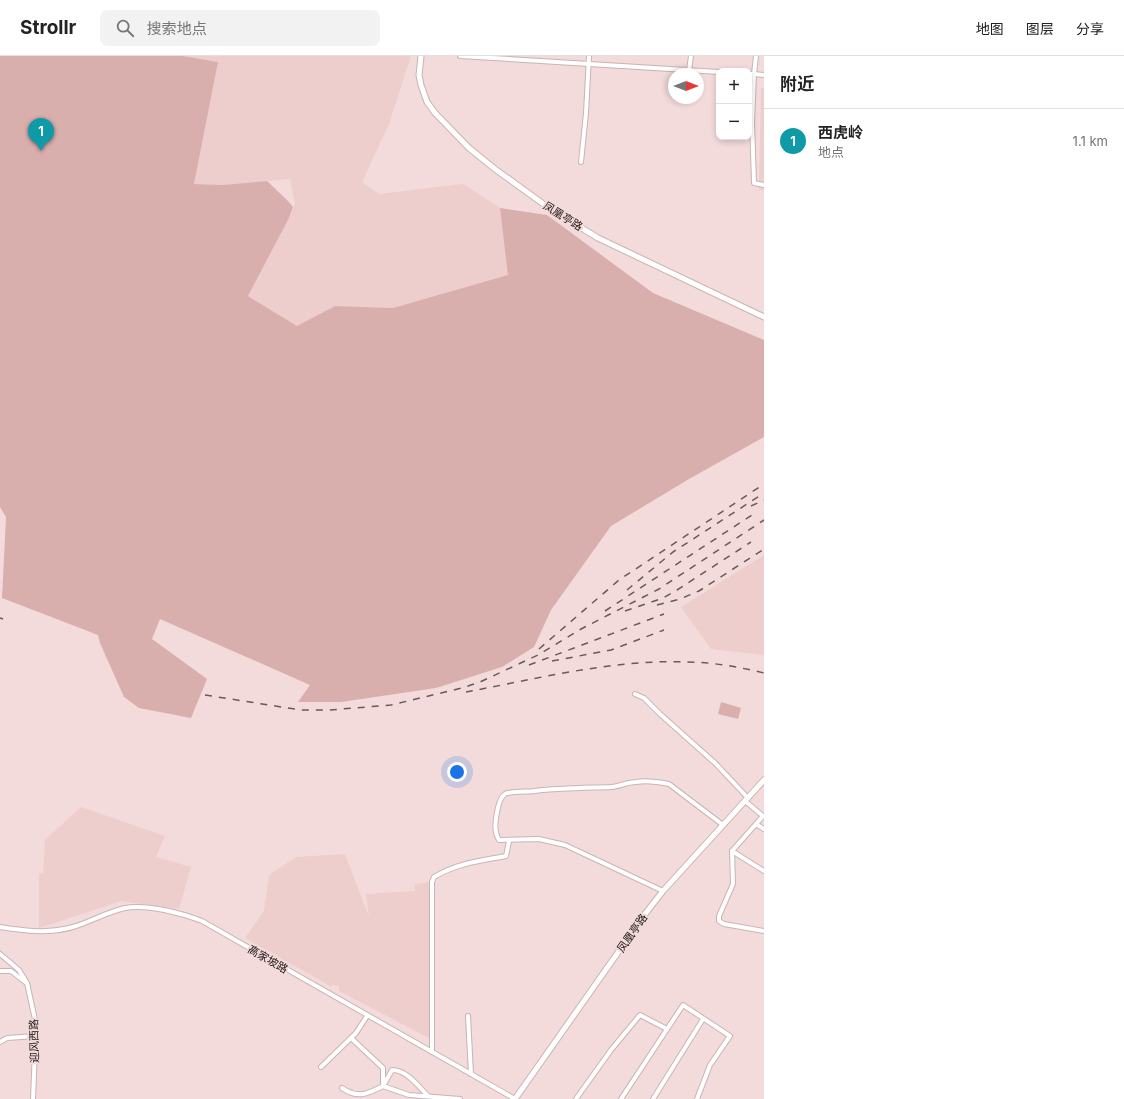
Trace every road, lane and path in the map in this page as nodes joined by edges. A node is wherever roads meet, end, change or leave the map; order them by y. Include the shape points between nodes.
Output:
1 (421, 56) edge
2 (460, 56) edge
3 (589, 56) edge
4 (691, 56) edge
5 (756, 56) edge
6 (589, 64) junction
7 (689, 68) edge
8 (668, 69) edge
9 (704, 71) edge
10 (716, 72) edge
11 (754, 74) junction
12 (764, 75) edge
13 (581, 162) dead end
14 (764, 185) edge
15 (764, 317) edge
16 (635, 694) dead end
17 (764, 780) edge
18 (747, 800) junction
19 (763, 815) edge
20 (756, 824) junction
21 (723, 825) junction
22 (764, 829) edge
23 (509, 841) junction
24 (732, 851) junction
25 (764, 871) edge
26 (663, 891) junction
27 (0, 927) edge
28 (764, 931) edge
29 (0, 954) edge
30 (0, 971) edge
31 (27, 983) junction
32 (367, 1016) dead end
33 (468, 1016) dead end
34 (703, 1019) junction
35 (666, 1029) junction
36 (36, 1036) junction
37 (351, 1038) junction
38 (0, 1042) edge
39 (432, 1052) junction
40 (321, 1067) dead end
41 (470, 1074) junction
42 (383, 1086) junction
43 (342, 1088) dead end
44 (428, 1096) junction
45 (34, 1099) edge
46 (460, 1099) edge
47 (515, 1099) edge
48 (576, 1099) edge
49 (621, 1099) edge
50 (653, 1099) edge
51 (697, 1099) edge

1 - 15 street, 凤凰亭路 via 419,75 427,102 469,148 495,169 548,208 598,238
2 - 6 street
3 - 6 street
4 - 7 street
5 - 11 street
6 - 8 street
6 - 13 street
9 - 10 street
11 - 12 street
11 - 14 street via 753,174 754,183
16 - 18 street via 644,698 715,763
17 - 18 street, 凤凰亭路
18 - 19 street
18 - 21 street, 凤凰亭路
19 - 20 street
20 - 22 street
20 - 24 street
21 - 23 street via 669,784 635,782 614,786 555,788 504,794 497,811 496,832 499,840
21 - 26 street, 凤凰亭路
23 - 26 street via 539,839 565,845
23 - 39 street via 506,856 465,863 434,877 432,882
24 - 25 street
24 - 28 street via 733,884 719,921
26 - 47 street, 凤凰亭路
27 - 39 street, 高家坡路 via 56,931 124,908 181,913 202,921
29 - 31 street via 19,970
30 - 31 street via 10,971
31 - 36 street, 迎风西路 via 36,1024
32 - 37 street
33 - 41 street
34 - 35 street via 683,1004
34 - 50 street
34 - 51 street via 730,1036 710,1065
35 - 48 street via 640,1015
35 - 49 street
36 - 38 street via 7,1038
36 - 45 street, 迎风西路
37 - 40 street
37 - 42 street via 383,1068
39 - 41 street, 高家坡路
41 - 47 street, 高家坡路
42 - 43 street via 359,1096
42 - 44 street via 409,1095
42 - 44 street via 392,1070 399,1070
44 - 46 street

